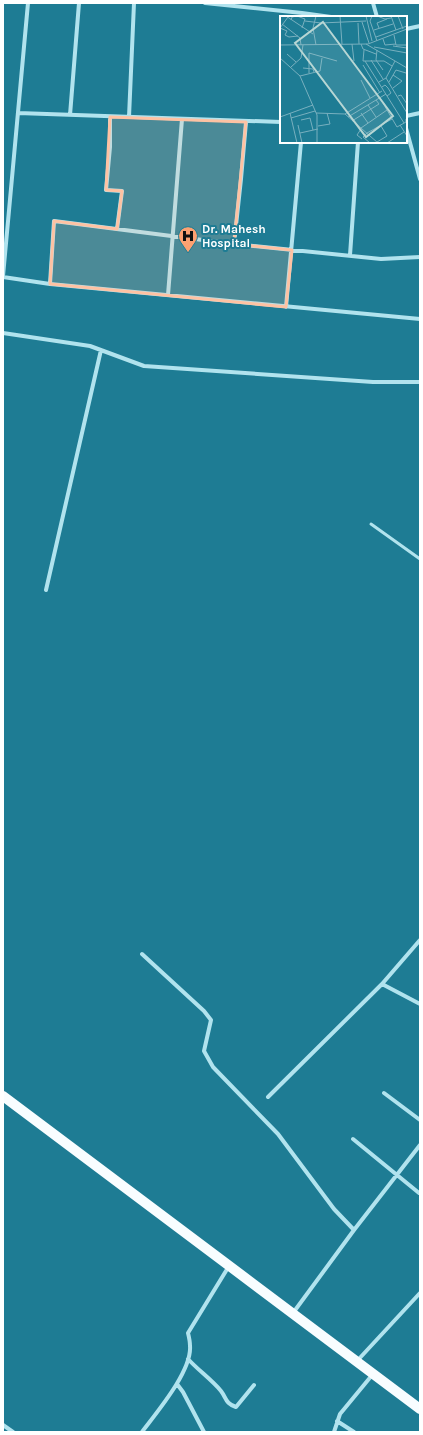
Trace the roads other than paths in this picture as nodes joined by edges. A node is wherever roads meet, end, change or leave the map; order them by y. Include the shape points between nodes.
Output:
1 (28, 3) edge
2 (79, 3) edge
3 (134, 3) edge
4 (205, 3) edge
5 (374, 3) edge
6 (324, 16) edge
7 (377, 16) edge
8 (420, 26) edge
9 (407, 29) edge
10 (420, 112) edge
11 (18, 113) junction
12 (70, 115) junction
13 (407, 116) edge
14 (110, 117) junction
15 (129, 117) junction
16 (182, 119) junction
17 (246, 122) junction
18 (280, 122) edge
19 (407, 132) edge
20 (301, 143) edge
21 (358, 143) edge
22 (420, 179) edge
23 (5, 227) edge
24 (117, 229) junction
25 (172, 236) junction
26 (234, 244) junction
27 (292, 250) junction
28 (350, 255) junction
29 (420, 257) edge
30 (3, 276) edge
31 (50, 284) junction
32 (168, 295) junction
33 (286, 307) junction
34 (420, 319) edge
35 (3, 333) edge
36 (101, 350) junction
37 (420, 382) edge
38 (371, 524) dead end
39 (420, 559) edge
40 (46, 590) dead end
41 (420, 940) edge
42 (142, 954) dead end
43 (382, 984) junction
44 (420, 1004) edge
45 (384, 1093) dead end
46 (3, 1096) edge
47 (268, 1097) dead end
48 (420, 1120) edge
49 (353, 1139) dead end
50 (420, 1145) edge
51 (396, 1175) junction
52 (419, 1193) dead end
53 (354, 1230) junction
54 (229, 1266) junction
55 (420, 1293) edge
56 (293, 1314) junction
57 (188, 1359) junction
58 (357, 1361) junction
59 (373, 1374) junction
60 (178, 1384) junction
61 (254, 1385) dead end
62 (420, 1409) edge
63 (337, 1421) junction
64 (3, 1425) edge
65 (13, 1432) edge
66 (142, 1432) edge
67 (204, 1432) edge
68 (334, 1432) edge
69 (354, 1432) edge

1 - 11 street
2 - 12 street
3 - 15 street
4 - 6 street
5 - 7 street
8 - 9 street
10 - 13 street
11 - 12 street
11 - 23 street
12 - 14 street
14 - 15 street
14 - 24 street via 106,190 122,191
15 - 16 street
16 - 17 street
16 - 25 street
17 - 18 street
17 - 26 street
19 - 22 street
20 - 27 street
21 - 28 street
23 - 30 street
24 - 25 street
24 - 31 street via 54,221
25 - 26 street
25 - 32 street
26 - 27 street
27 - 28 street
27 - 33 street
28 - 29 street via 381,259
30 - 31 street
31 - 32 street
32 - 33 street
33 - 34 street
35 - 36 street via 90,346
36 - 37 street via 144,366 373,382
36 - 40 street
38 - 39 lane
41 - 43 street
42 - 53 street via 211,1020 204,1051 213,1067 278,1134 334,1209
43 - 44 street
43 - 47 street
45 - 48 street
46 - 54 main road
49 - 51 street
50 - 51 street
51 - 52 street
51 - 53 street
53 - 56 street
54 - 56 main road
54 - 57 street via 188,1333
55 - 58 street
56 - 58 main road
57 - 60 street
57 - 61 street via 221,1391 225,1400 236,1407
58 - 59 main road
59 - 62 main road
59 - 63 street
60 - 66 street
60 - 67 street
63 - 68 street
63 - 69 street
64 - 65 street

